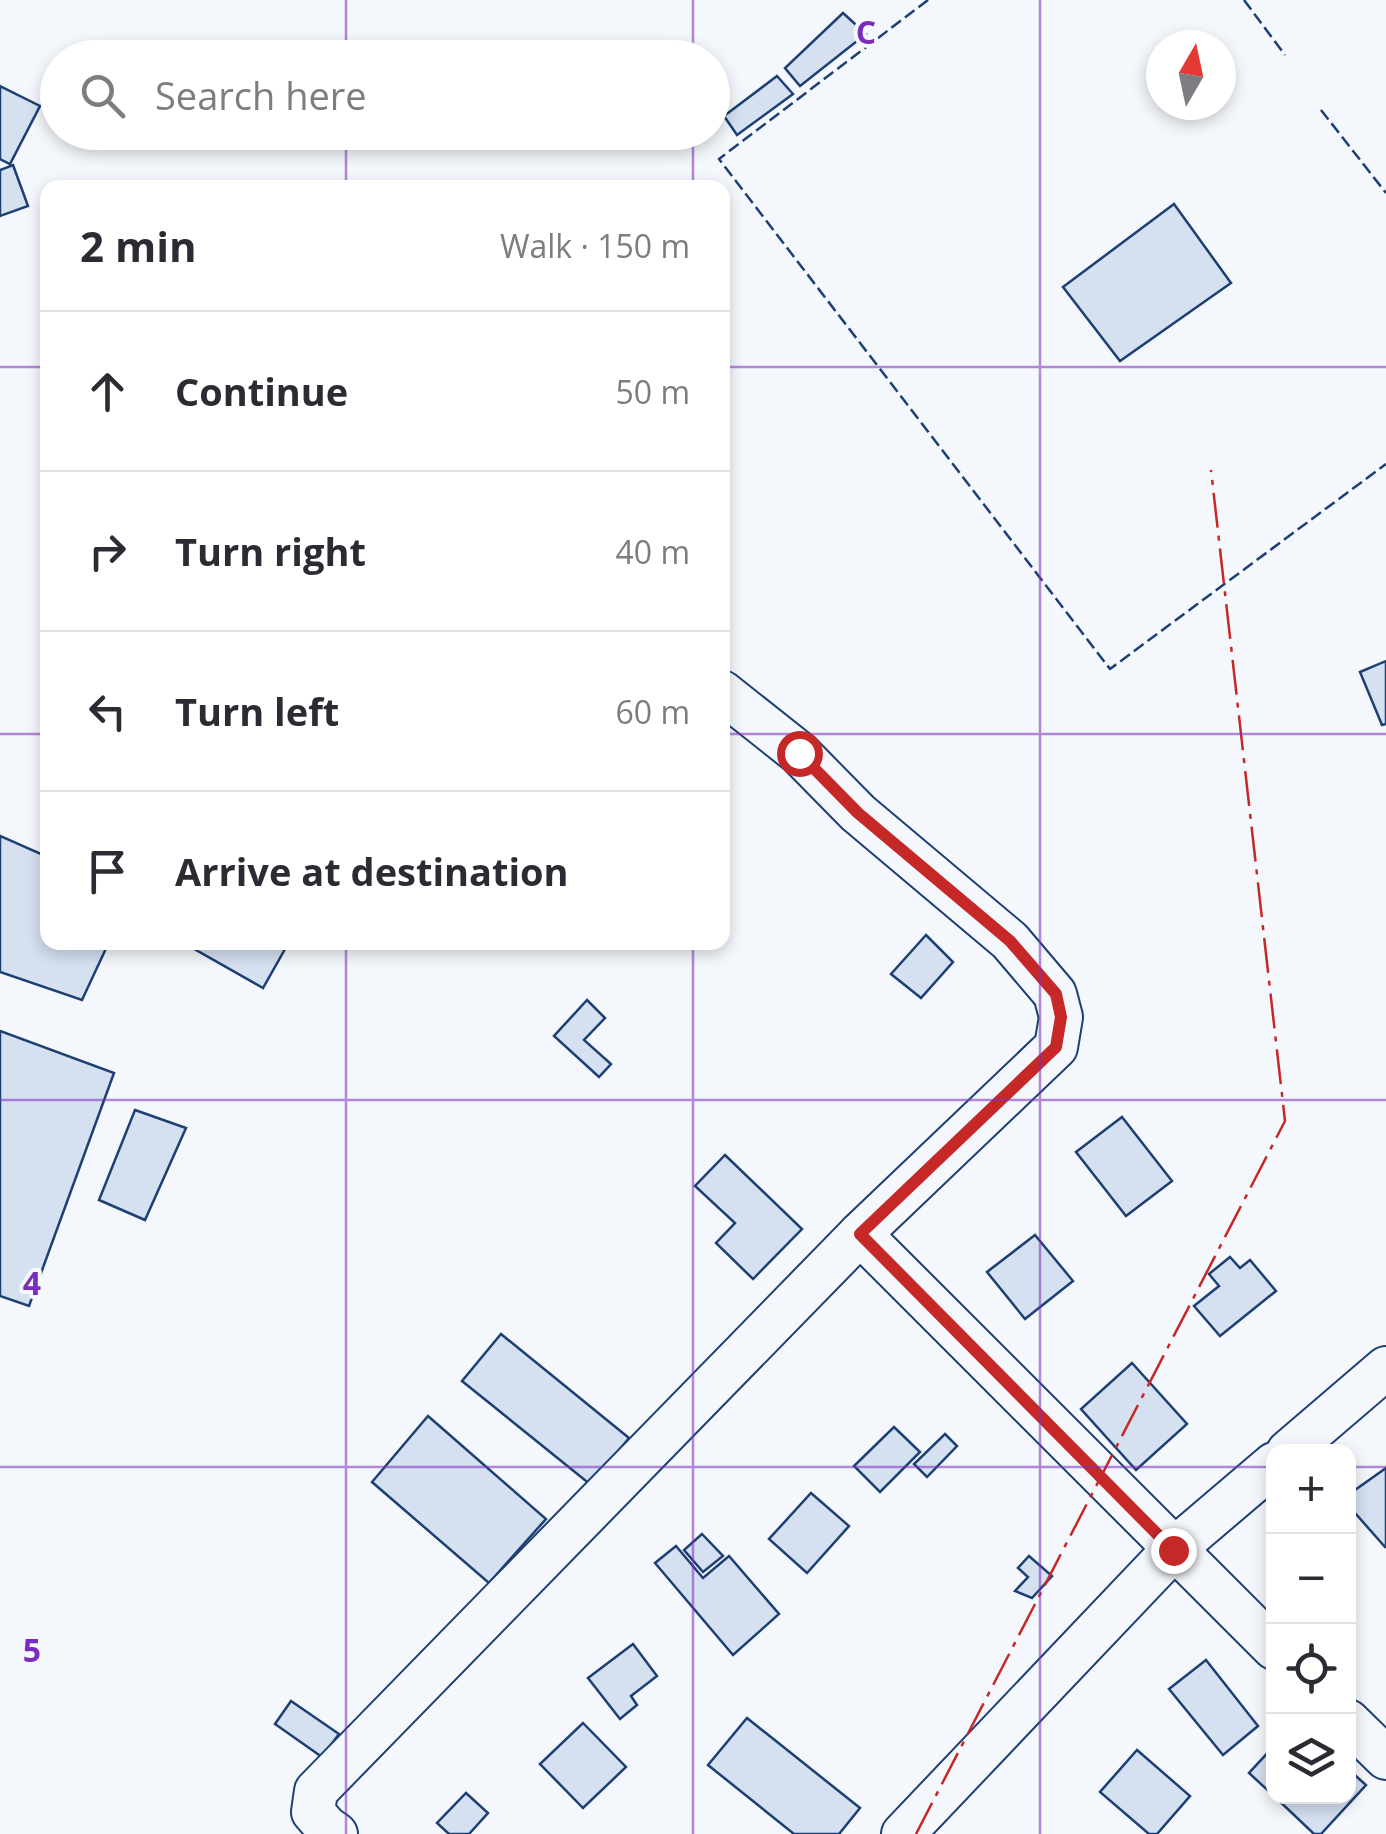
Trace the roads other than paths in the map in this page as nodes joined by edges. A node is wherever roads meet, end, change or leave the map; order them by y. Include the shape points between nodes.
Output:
1 (730, 698) edge
2 (860, 1234) junction
3 (1386, 1368) edge
4 (1297, 1444) edge
5 (1266, 1471) edge
6 (1173, 1550) junction
7 (1266, 1640) edge
8 (1356, 1730) edge
9 (1386, 1758) edge
10 (336, 1834) edge
11 (903, 1834) edge

1 - 2 street via 1010,941 1056,994 1056,1047
2 - 6 street
2 - 10 street via 316,1791 313,1812
3 - 4 street
5 - 6 street
6 - 7 street
6 - 11 street
8 - 9 street

